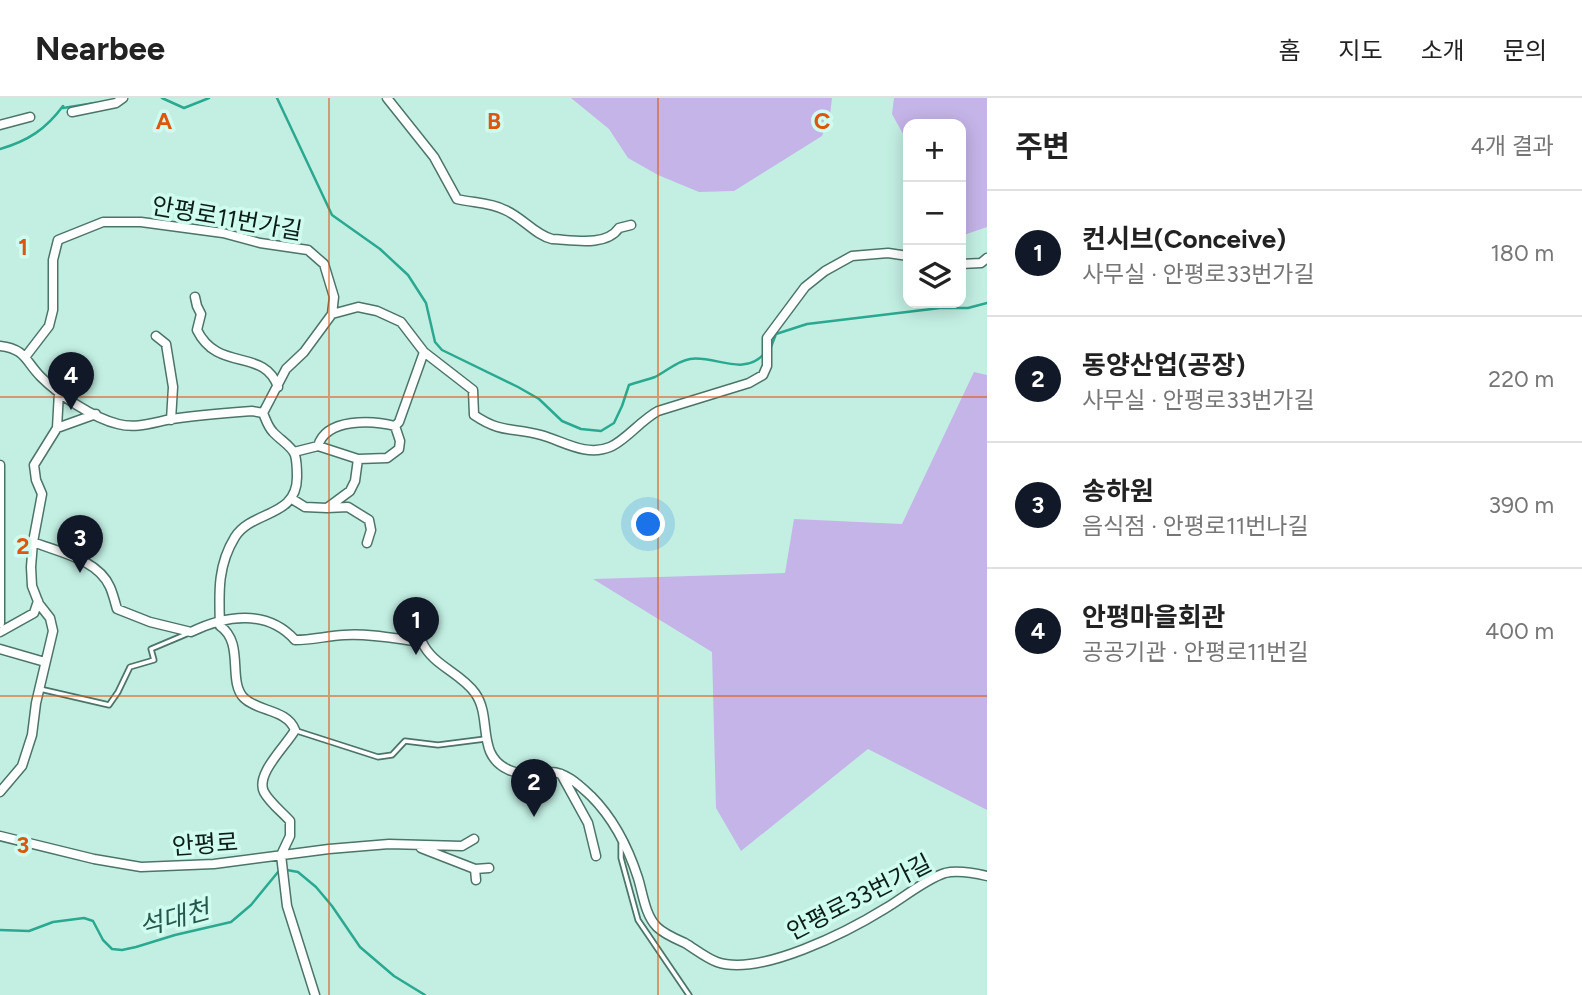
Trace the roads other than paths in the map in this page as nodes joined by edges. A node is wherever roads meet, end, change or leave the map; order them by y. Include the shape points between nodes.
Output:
1 (123, 98) edge
2 (387, 98) edge
3 (72, 112) dead end
4 (30, 117) dead end
5 (0, 125) edge
6 (631, 225) dead end
7 (903, 255) edge
8 (987, 258) edge
9 (966, 264) edge
10 (195, 297) dead end
11 (332, 314) junction
12 (156, 336) dead end
13 (0, 346) edge
14 (424, 352) junction
15 (26, 356) junction
16 (278, 387) junction
17 (58, 392) junction
18 (263, 413) junction
19 (96, 414) junction
20 (171, 419) junction
21 (395, 426) junction
22 (57, 428) junction
23 (318, 446) junction
24 (294, 452) junction
25 (358, 459) junction
26 (0, 465) edge
27 (292, 499) junction
28 (327, 508) junction
29 (33, 542) junction
30 (367, 543) dead end
31 (38, 601) junction
32 (220, 621) junction
33 (0, 623) edge
34 (0, 632) edge
35 (191, 632) junction
36 (0, 649) edge
37 (45, 662) junction
38 (40, 690) junction
39 (295, 730) junction
40 (485, 739) junction
41 (561, 775) junction
42 (0, 792) edge
43 (0, 835) edge
44 (621, 836) junction
45 (474, 839) dead end
46 (415, 846) junction
47 (281, 855) junction
48 (596, 856) dead end
49 (489, 868) dead end
50 (475, 869) junction
51 (987, 870) edge
52 (969, 872) junction
53 (987, 876) edge
54 (476, 880) dead end
55 (315, 995) edge
56 (689, 995) edge

1 - 3 street
2 - 6 street via 435,157 457,199 504,209 552,240 602,240
4 - 5 street
7 - 14 street via 852,256 825,271 805,286 767,338 763,375 658,411 610,447 585,450 538,434 489,425 474,415 473,390
8 - 9 street
10 - 16 street via 201,314 197,330 211,350 265,367
11 - 14 street via 358,307 377,311 401,322
11 - 15 street, 안평로11번가길 via 334,297 324,264 308,250 223,233 103,222 58,240 49,326
11 - 16 street via 286,369
12 - 20 street via 166,344 173,387
13 - 15 street
14 - 21 street
15 - 17 street via 39,376
16 - 18 street
17 - 19 street
17 - 22 street
18 - 20 street
18 - 24 street via 271,430
19 - 20 street via 130,426
19 - 22 street
21 - 23 street via 346,424 329,431
21 - 25 street via 399,449 387,458
22 - 29 street via 34,465 42,494
23 - 24 street
23 - 25 street
24 - 27 street via 297,480
25 - 28 street via 350,491
26 - 33 street
27 - 28 street via 304,508
27 - 32 street via 236,535 218,590
28 - 30 street via 348,507 369,520
29 - 31 street via 32,586
29 - 35 street via 79,559 99,572 110,584 117,609
31 - 34 street via 34,613
31 - 37 street via 53,631
32 - 35 street
32 - 39 street via 235,650 244,698 288,720
32 - 40 street via 244,617 270,621 295,640 344,635 422,642 428,655 474,692 486,719
35 - 38 lane via 151,649 154,660 130,667 109,705
36 - 37 street
37 - 38 street
38 - 42 street via 22,766
39 - 40 lane via 378,757 392,755 405,741 438,745
39 - 47 street via 263,779 265,794 290,821 290,836
40 - 41 street via 496,761 509,770
41 - 44 street, 안평로33번가길 via 592,797
41 - 48 street via 588,823
43 - 47 street, 안평로 via 141,867
44 - 52 street, 안평로33번가길 via 657,927 718,962 773,959 809,947 862,923 945,873
44 - 56 lane via 621,858 638,920
45 - 46 street, 안평로 via 462,846
46 - 47 street, 안평로 via 388,844
46 - 50 street
47 - 55 street via 287,906
49 - 50 street
50 - 54 street
51 - 52 street
52 - 53 street, 안평로33번가길

